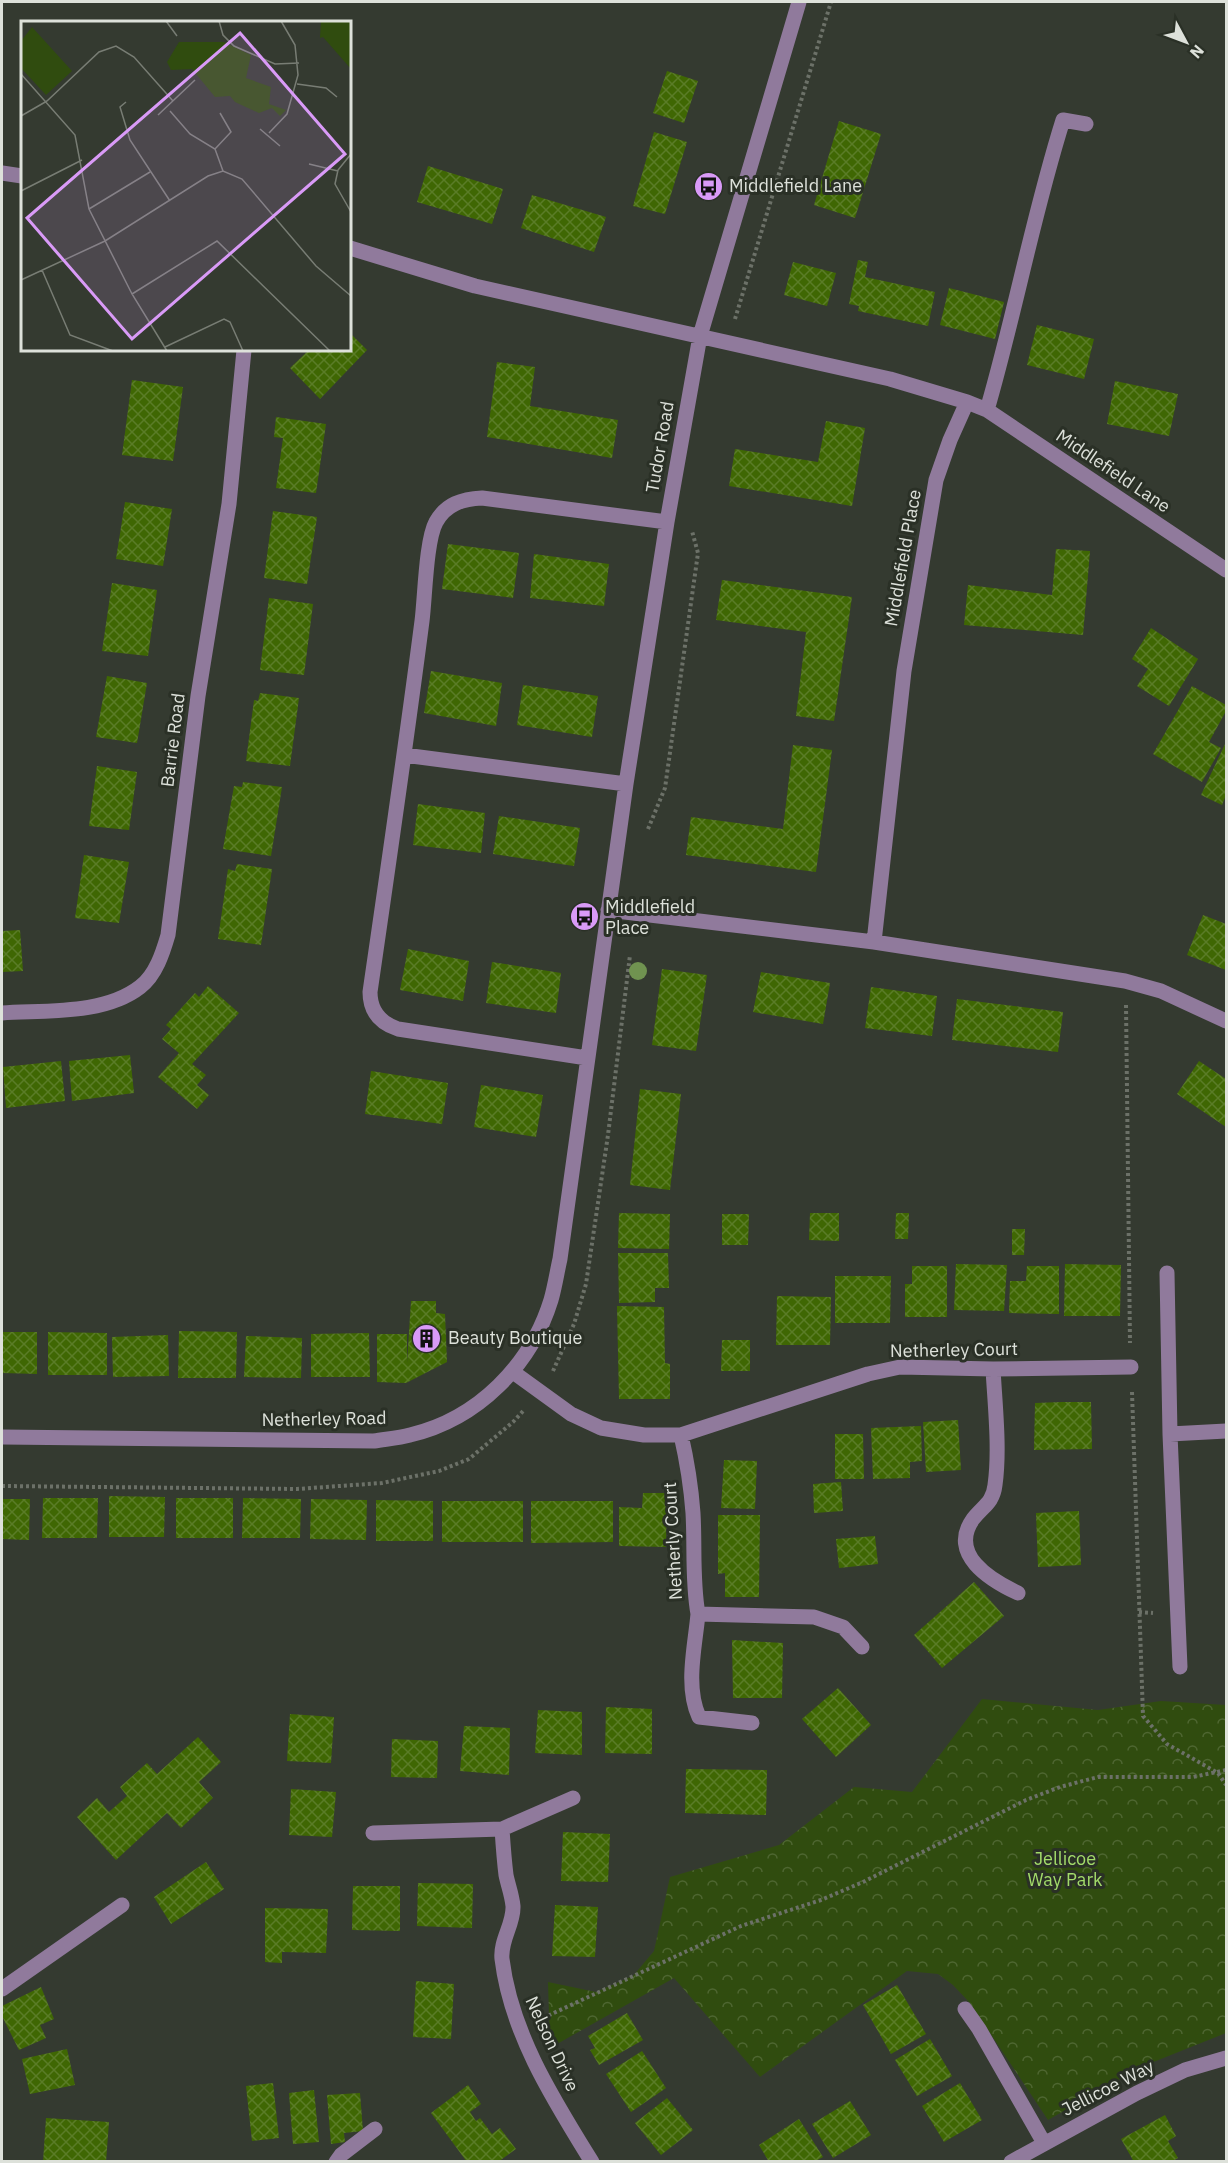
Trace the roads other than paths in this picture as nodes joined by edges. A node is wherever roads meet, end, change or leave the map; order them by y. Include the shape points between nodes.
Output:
1 (799, 2) edge
2 (1086, 124) dead end
3 (2, 173) edge
4 (21, 176) edge
5 (351, 248) edge
6 (700, 336) junction
7 (244, 351) edge
8 (967, 402) junction
9 (987, 410) junction
10 (667, 522) junction
11 (1227, 570) edge
12 (404, 755) junction
13 (626, 784) junction
14 (608, 910) junction
15 (874, 942) junction
16 (2, 1013) edge
17 (1227, 1021) edge
18 (587, 1058) junction
19 (1167, 1273) dead end
20 (1131, 1367) road end
21 (993, 1369) junction
22 (513, 1372) junction
23 (1227, 1431) edge
24 (1170, 1434) junction
25 (681, 1435) junction
26 (2, 1437) edge
27 (1018, 1593) dead end
28 (698, 1614) junction
29 (862, 1647) dead end
30 (1180, 1667) dead end
31 (752, 1724) dead end
32 (573, 1798) dead end
33 (502, 1829) junction
34 (373, 1833) dead end
35 (122, 1905) dead end
36 (2, 1989) edge
37 (965, 2009) dead end
38 (1227, 2058) edge
39 (375, 2129) dead end
40 (1044, 2143) junction
41 (336, 2162) edge
42 (592, 2162) edge
43 (1011, 2162) edge

1 - 6 street, Tudor Road
2 - 9 street via 1063,120 1043,183
3 - 4 street
5 - 6 street, Middlefield Lane via 476,286
6 - 8 street, Middlefield Lane via 890,379
6 - 10 street, Tudor Road
7 - 16 street, Barrie Road via 229,504 162,955 141,986 113,1002
8 - 9 street, Middlefield Lane
8 - 15 street, Middlefield Place via 936,480 904,671
9 - 11 street, Middlefield Lane
10 - 12 street via 482,498 459,501 445,510 430,539
10 - 13 street, Tudor Road
12 - 13 street
12 - 18 street via 370,992 375,1013 398,1029
13 - 14 street, Tudor Road
14 - 15 street
14 - 18 street, Tudor Road
15 - 17 street via 1125,981 1161,991
18 - 22 street, Netherley Road via 551,1300 534,1339
19 - 24 street
20 - 21 street, Netherley Court
21 - 25 street, Netherley Court via 900,1366
21 - 27 street via 997,1474 988,1505 973,1519 966,1535 965,1548 987,1576
22 - 25 street via 571,1414 601,1428 644,1435
22 - 26 street, Netherley Road via 482,1401 446,1422 411,1435 374,1441
23 - 24 street
24 - 30 street
25 - 28 street, Netherly Court via 693,1514
28 - 29 street, Netherly Court via 814,1617 843,1627
28 - 31 street via 692,1690 699,1716
32 - 33 street
33 - 34 street
33 - 42 street, Nelson Drive via 513,1905 501,1955 508,1996 548,2088
35 - 36 street
37 - 40 street
38 - 40 street, Jellicoe Way via 1185,2070
39 - 41 street
40 - 43 street, Jellicoe Way

